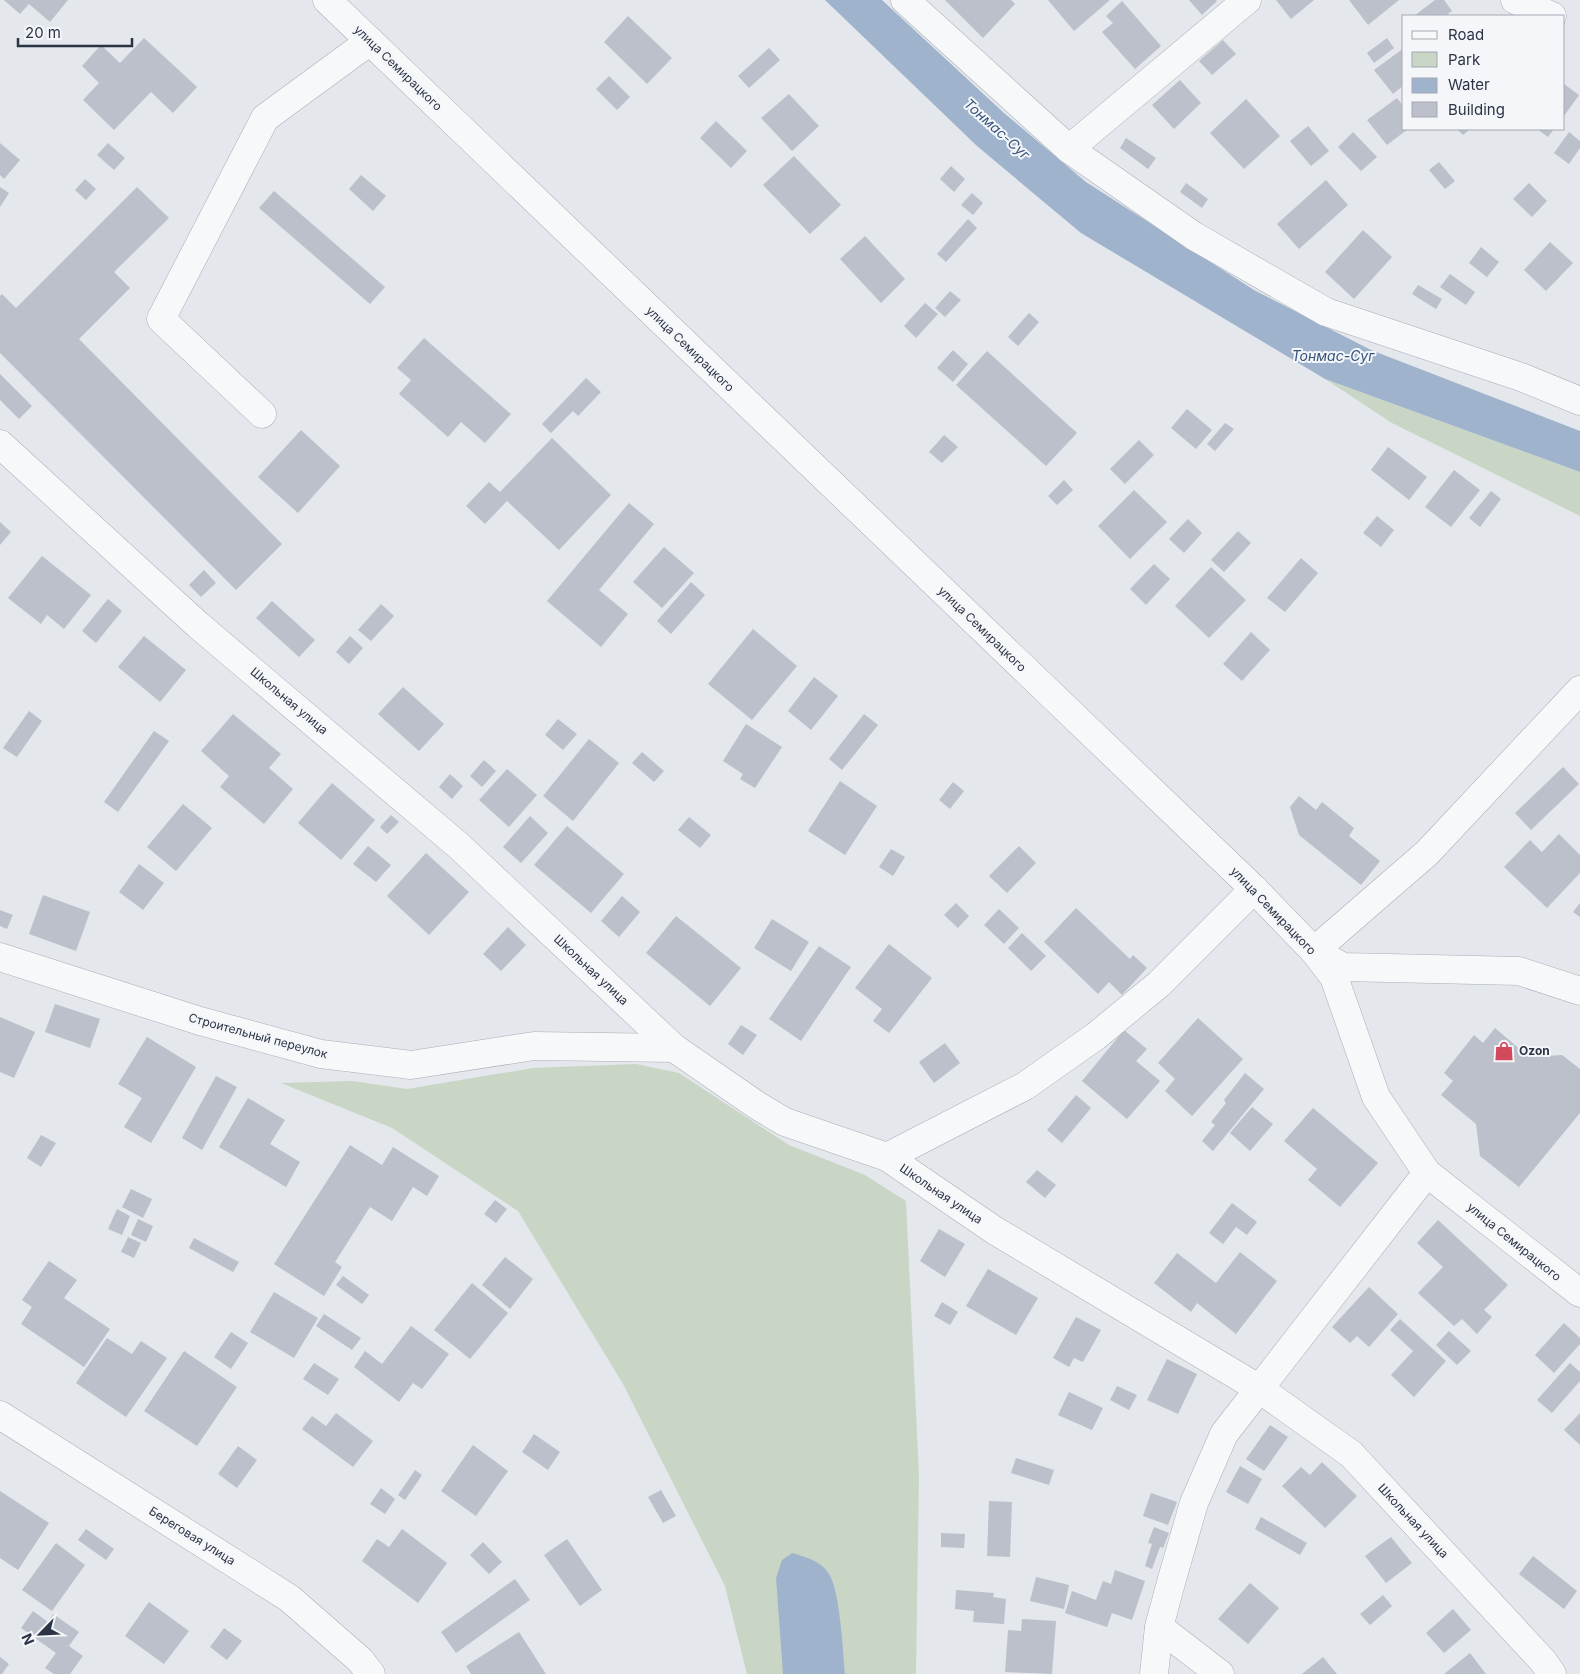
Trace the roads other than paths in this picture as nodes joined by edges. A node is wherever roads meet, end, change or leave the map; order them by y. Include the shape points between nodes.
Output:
1 (327, 0) edge
2 (905, 0) edge
3 (1247, 0) edge
4 (1515, 0) edge
5 (1549, 15) edge
6 (370, 41) junction
7 (1069, 150) junction
8 (1580, 401) edge
9 (262, 414) dead end
10 (0, 444) edge
11 (1580, 690) edge
12 (1254, 889) junction
13 (1314, 950) junction
14 (0, 957) edge
15 (1580, 991) edge
16 (674, 1048) junction
17 (887, 1157) junction
18 (1427, 1173) junction
19 (1580, 1294) edge
20 (1258, 1388) junction
21 (0, 1416) edge
22 (1159, 1627) junction
23 (361, 1669) edge
24 (1154, 1674) edge
25 (1220, 1674) edge
26 (1552, 1674) edge

1 - 6 street, улица Семирацкого
2 - 7 street
3 - 7 street
4 - 5 street
6 - 9 street via 265,118 161,320
6 - 12 street, улица Семирацкого
7 - 8 street via 1194,236 1326,312 1521,377
10 - 16 street, Школьная улица via 198,625 459,846
11 - 13 street via 1427,853
12 - 13 street, улица Семирацкого
12 - 17 street via 1160,984 1096,1036 1025,1086
13 - 15 street via 1343,967 1519,971
13 - 18 street, улица Семирацкого via 1334,977 1376,1098
14 - 16 street, Строительный переулок via 200,1021 321,1054 411,1065 534,1046
16 - 17 street, Школьная улица via 785,1122
17 - 20 street, Школьная улица via 994,1230
18 - 19 street, улица Семирацкого
18 - 20 street
20 - 22 street via 1224,1434 1194,1503
20 - 26 street, Школьная улица via 1351,1454
21 - 23 street, Береговая улица via 289,1598
22 - 24 street
22 - 25 street

